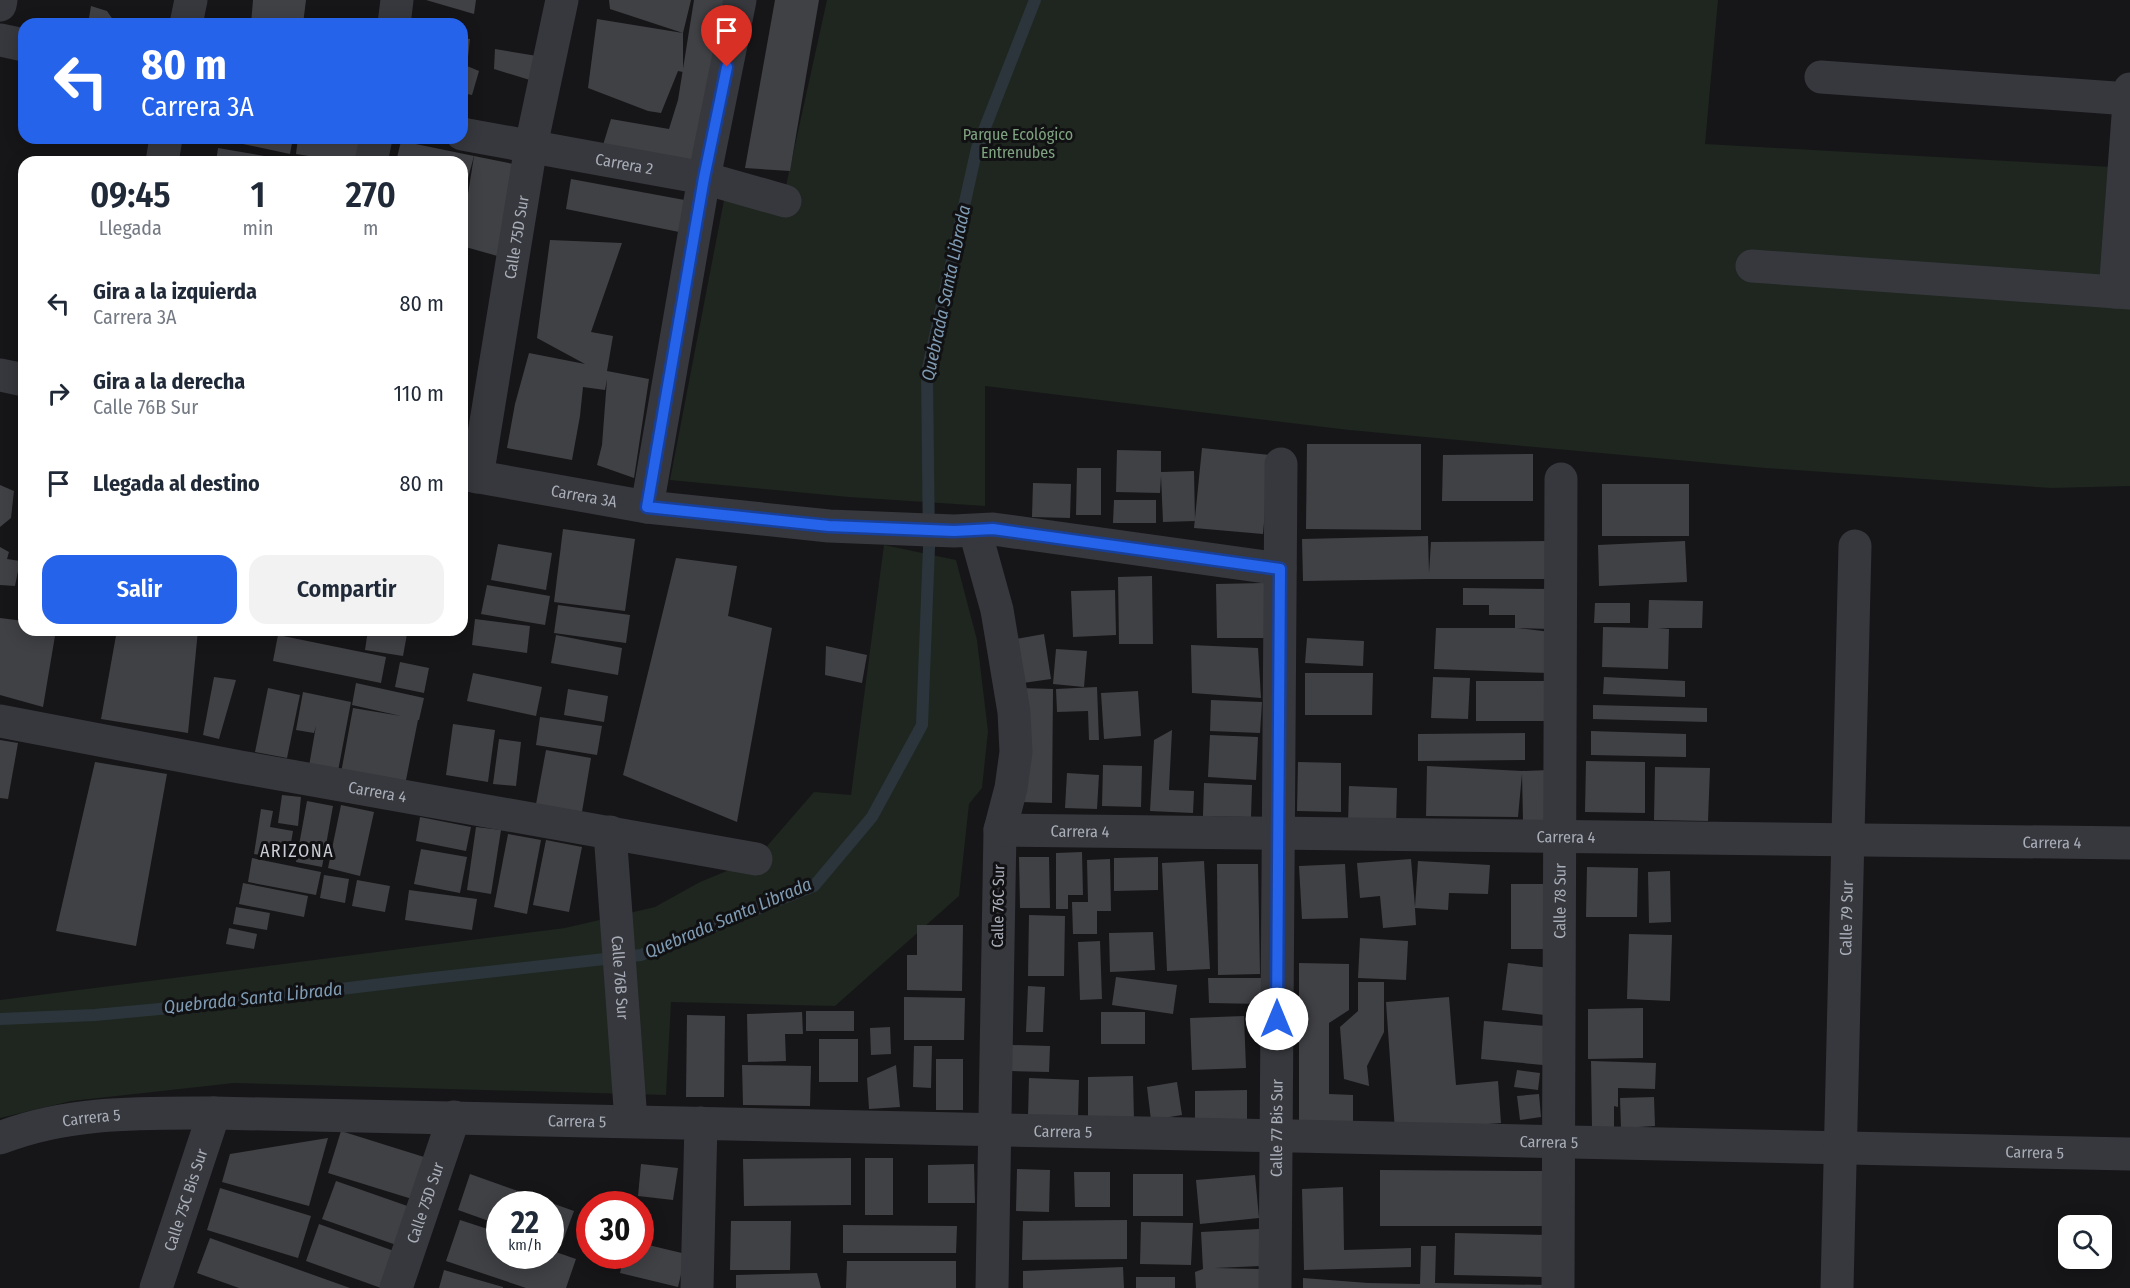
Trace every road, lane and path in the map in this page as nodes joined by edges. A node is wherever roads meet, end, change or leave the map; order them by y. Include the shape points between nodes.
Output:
1 (1, 0) edge
2 (191, 0) edge
3 (397, 0) edge
4 (562, 0) edge
5 (740, 0) edge
6 (0, 5) edge
7 (187, 18) edge
8 (395, 18) edge
9 (0, 40) edge
10 (18, 44) edge
11 (1821, 77) dead end
12 (2130, 94) edge
13 (468, 135) edge
14 (531, 146) junction
15 (704, 178) junction
16 (785, 201) dead end
17 (1752, 266) dead end
18 (2122, 292) edge
19 (0, 375) edge
20 (18, 379) edge
21 (1281, 464) dead end
22 (469, 475) edge
23 (1561, 479) dead end
24 (647, 507) junction
25 (964, 531) junction
26 (1855, 546) dead end
27 (1280, 569) junction
28 (0, 721) edge
29 (1000, 830) junction
30 (610, 832) junction
31 (1278, 833) junction
32 (1559, 837) junction
33 (1848, 840) junction
34 (2130, 843) edge
35 (756, 859) dead end
36 (214, 1113) junction
37 (454, 1117) junction
38 (631, 1121) junction
39 (701, 1123) junction
40 (994, 1129) junction
41 (1276, 1135) junction
42 (0, 1138) edge
43 (1558, 1142) junction
44 (1840, 1148) junction
45 (2130, 1154) edge
46 (156, 1288) edge
47 (396, 1288) edge
48 (698, 1288) edge
49 (992, 1288) edge
50 (1275, 1288) edge
51 (1558, 1288) edge
52 (1837, 1288) edge

1 - 6 street
2 - 7 street
3 - 8 street
4 - 14 street, Calle 75D Sur
5 - 15 street
9 - 10 street
11 - 12 street
12 - 18 street
13 - 14 street, Carrera 2
14 - 15 street, Carrera 2
14 - 22 street, Calle 75D Sur
15 - 16 street, Carrera 2
15 - 24 street
17 - 18 street
19 - 20 street
21 - 27 street, Calle 77 Bis Sur
22 - 24 street, Carrera 3A
23 - 32 street, Calle 78 Sur
24 - 25 street, Carrera 3A via 829,526
25 - 27 street, Carrera 3A via 993,529
25 - 29 street, Calle 76C Sur via 997,610 1014,712 1016,752
26 - 33 street, Calle 79 Sur
27 - 31 street, Calle 77 Bis Sur
28 - 30 street, Carrera 4
29 - 31 street, Carrera 4
29 - 40 street, Calle 76C Sur
30 - 35 street, Carrera 4
30 - 38 street, Calle 76B Sur
31 - 32 street, Carrera 4
31 - 41 street, Calle 77 Bis Sur
32 - 33 street, Carrera 4
32 - 43 street, Calle 78 Sur
33 - 34 street, Carrera 4
33 - 44 street, Calle 79 Sur
36 - 37 street, Carrera 5
36 - 42 street, Carrera 5 via 127,1113 81,1118
36 - 46 street, Calle 75C Bis Sur
37 - 38 street, Carrera 5
37 - 47 street, Calle 75D Sur
38 - 39 street, Carrera 5
39 - 40 street, Carrera 5
39 - 48 street
40 - 41 street, Carrera 5
40 - 49 street, Calle 76C Sur
41 - 43 street, Carrera 5
41 - 50 street, Calle 77 Bis Sur
43 - 44 street, Carrera 5
43 - 51 street, Calle 78 Sur
44 - 45 street, Carrera 5
44 - 52 street, Calle 79 Sur

